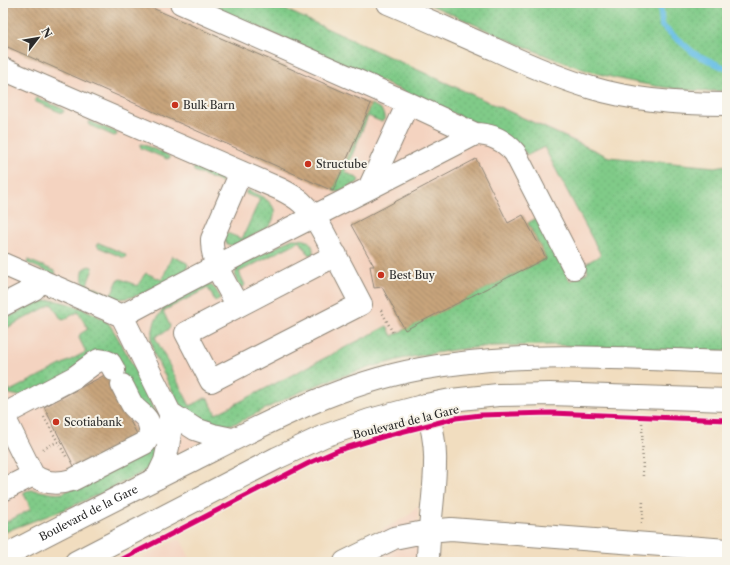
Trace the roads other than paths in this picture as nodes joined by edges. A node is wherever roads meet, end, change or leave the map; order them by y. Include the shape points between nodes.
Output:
1 (180, 3) edge
2 (388, 3) edge
3 (3, 68) edge
4 (408, 102) junction
5 (727, 104) edge
6 (475, 134) junction
7 (241, 172) junction
8 (369, 188) junction
9 (314, 217) junction
10 (336, 255) junction
11 (3, 264) edge
12 (217, 266) junction
13 (574, 268) dead end
14 (41, 280) junction
15 (3, 305) edge
16 (238, 306) junction
17 (122, 316) junction
18 (727, 362) edge
19 (727, 400) edge
20 (426, 405) junction
21 (170, 413) junction
22 (3, 415) edge
23 (232, 439) junction
24 (33, 475) junction
25 (157, 478) junction
26 (3, 490) edge
27 (429, 531) junction
28 (727, 550) edge
29 (374, 555) edge
30 (3, 557) edge
31 (76, 562) edge
32 (345, 562) edge
33 (428, 562) edge

1 - 4 main road
2 - 5 main road via 532,66 594,89 658,101
3 - 7 main road
4 - 6 main road
4 - 8 main road
6 - 8 main road
6 - 13 main road via 486,134 499,140 515,154
7 - 9 main road via 292,195
7 - 12 main road via 212,239 213,257
8 - 9 main road
9 - 10 main road
9 - 12 main road
10 - 16 main road
10 - 16 main road via 361,304 211,381 186,334
11 - 14 main road
12 - 16 main road
12 - 17 main road
14 - 15 main road via 34,289
14 - 17 main road
17 - 21 main road
18 - 23 main road, Boulevard de la Gare via 546,357 467,361 397,374 340,390
19 - 20 main road, Boulevard de la Gare via 550,394 498,395
20 - 27 main road via 435,453
20 - 31 main road, Boulevard de la Gare via 346,428 303,446
21 - 23 main road via 199,430
21 - 25 main road via 168,447 165,462
22 - 24 main road
22 - 24 main road via 75,377 99,360 110,363 132,404 149,422 150,435 145,444 77,478 64,482 44,481
23 - 25 main road, Boulevard de la Gare
24 - 26 main road
25 - 30 main road, Boulevard de la Gare
27 - 28 main road via 451,530
27 - 29 main road via 394,538
27 - 33 main road
29 - 32 main road

